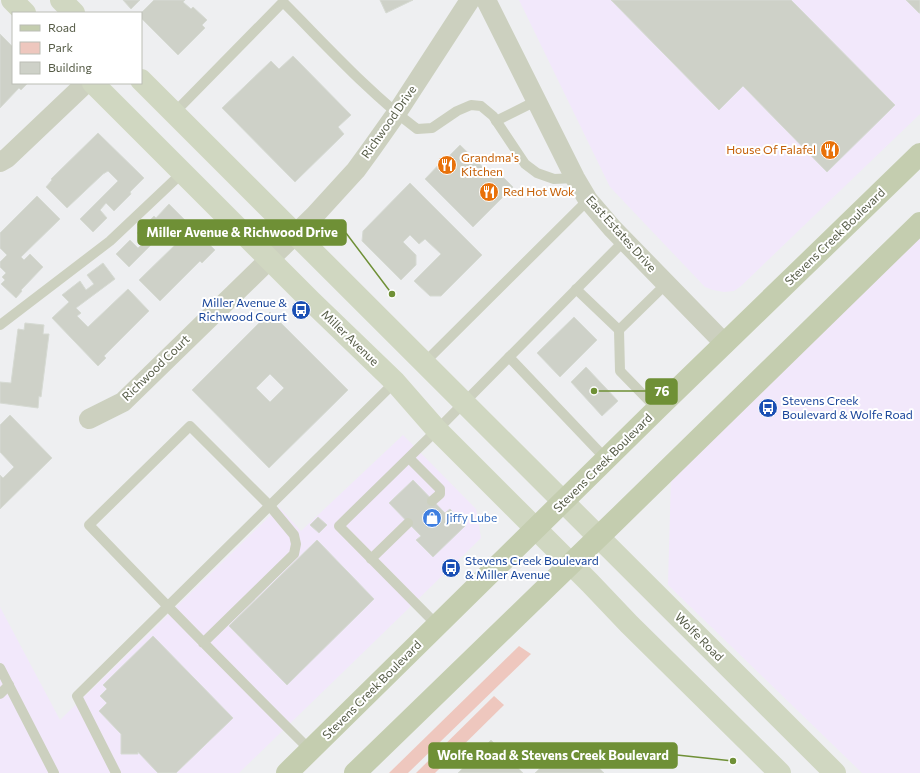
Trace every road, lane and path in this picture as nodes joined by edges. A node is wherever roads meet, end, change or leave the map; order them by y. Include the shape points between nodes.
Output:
1 (12, 0) edge
2 (61, 0) edge
3 (470, 0) edge
4 (486, 0) edge
5 (24, 12) edge
6 (73, 12) edge
7 (142, 81) edge
8 (85, 84) edge
9 (94, 84) edge
10 (536, 101) junction
11 (174, 113) junction
12 (396, 114) junction
13 (496, 121) junction
14 (920, 154) edge
15 (0, 162) edge
16 (182, 172) junction
17 (575, 178) junction
18 (588, 200) junction
19 (920, 223) edge
20 (296, 234) junction
21 (624, 240) junction
22 (269, 260) junction
23 (666, 284) junction
24 (576, 289) junction
25 (0, 324) edge
26 (619, 330) junction
27 (725, 344) junction
28 (509, 358) junction
29 (424, 363) junction
30 (395, 382) junction
31 (464, 402) junction
32 (657, 409) junction
33 (89, 419) dead end
34 (437, 430) junction
35 (409, 458) junction
36 (606, 459) junction
37 (432, 501) dead end
38 (564, 501) junction
39 (270, 506) junction
40 (408, 523) dead end
41 (535, 529) junction
42 (599, 537) junction
43 (371, 559) junction
44 (571, 564) junction
45 (168, 607) junction
46 (437, 625) junction
47 (203, 643) junction
48 (0, 668) edge
49 (9, 685) junction
50 (0, 694) edge
51 (310, 750) junction
52 (54, 773) edge
53 (116, 773) edge
54 (287, 773) edge
55 (309, 773) edge
56 (354, 773) edge
57 (780, 773) edge
58 (835, 773) edge

1 - 5 main road
2 - 6 main road
3 - 12 street, Richwood Drive
4 - 10 street, East Estates Drive
7 - 11 main road
8 - 15 street
9 - 16 main road, Miller Avenue
10 - 13 lane
10 - 17 street, East Estates Drive
11 - 12 lane via 283,2
11 - 20 main road
12 - 13 lane via 417,129 432,128 456,111 471,105 481,106
12 - 20 street, Richwood Drive via 356,170
13 - 17 lane via 525,164 539,174 554,179
14 - 27 main road, Stevens Creek Boulevard
16 - 22 main road, Miller Avenue
16 - 25 lane via 110,241
17 - 18 street, East Estates Drive
18 - 21 street, East Estates Drive
18 - 29 lane
19 - 42 main road
20 - 22 street, Richwood Drive
20 - 29 main road
21 - 23 street, East Estates Drive
21 - 24 lane
22 - 30 main road, Miller Avenue
22 - 33 street, Richwood Court via 123,402
23 - 26 lane
23 - 27 street, East Estates Drive
24 - 26 lane
24 - 28 lane
26 - 32 lane via 620,371
27 - 32 main road, Stevens Creek Boulevard
28 - 31 lane
28 - 36 lane
29 - 31 main road
30 - 34 main road, Miller Avenue
30 - 39 lane
31 - 34 lane
31 - 38 main road
32 - 36 main road, Stevens Creek Boulevard
34 - 35 lane
34 - 41 main road, Miller Avenue
35 - 37 lane via 440,489 440,494
35 - 43 lane via 339,526
36 - 38 main road, Stevens Creek Boulevard
38 - 41 main road, Stevens Creek Boulevard
38 - 42 main road, Wolfe Road
39 - 45 lane
39 - 45 lane via 190,426 89,525
39 - 47 lane via 294,535 294,554
40 - 43 lane
41 - 44 main road
41 - 46 main road, Stevens Creek Boulevard
42 - 44 main road
42 - 58 main road, Wolfe Road
43 - 46 lane
44 - 56 main road
44 - 57 main road
45 - 47 lane
45 - 53 lane via 77,696
46 - 51 main road, Stevens Creek Boulevard
47 - 51 lane
48 - 49 lane
49 - 50 lane
49 - 52 lane
51 - 54 main road, Stevens Creek Boulevard
51 - 55 main road

